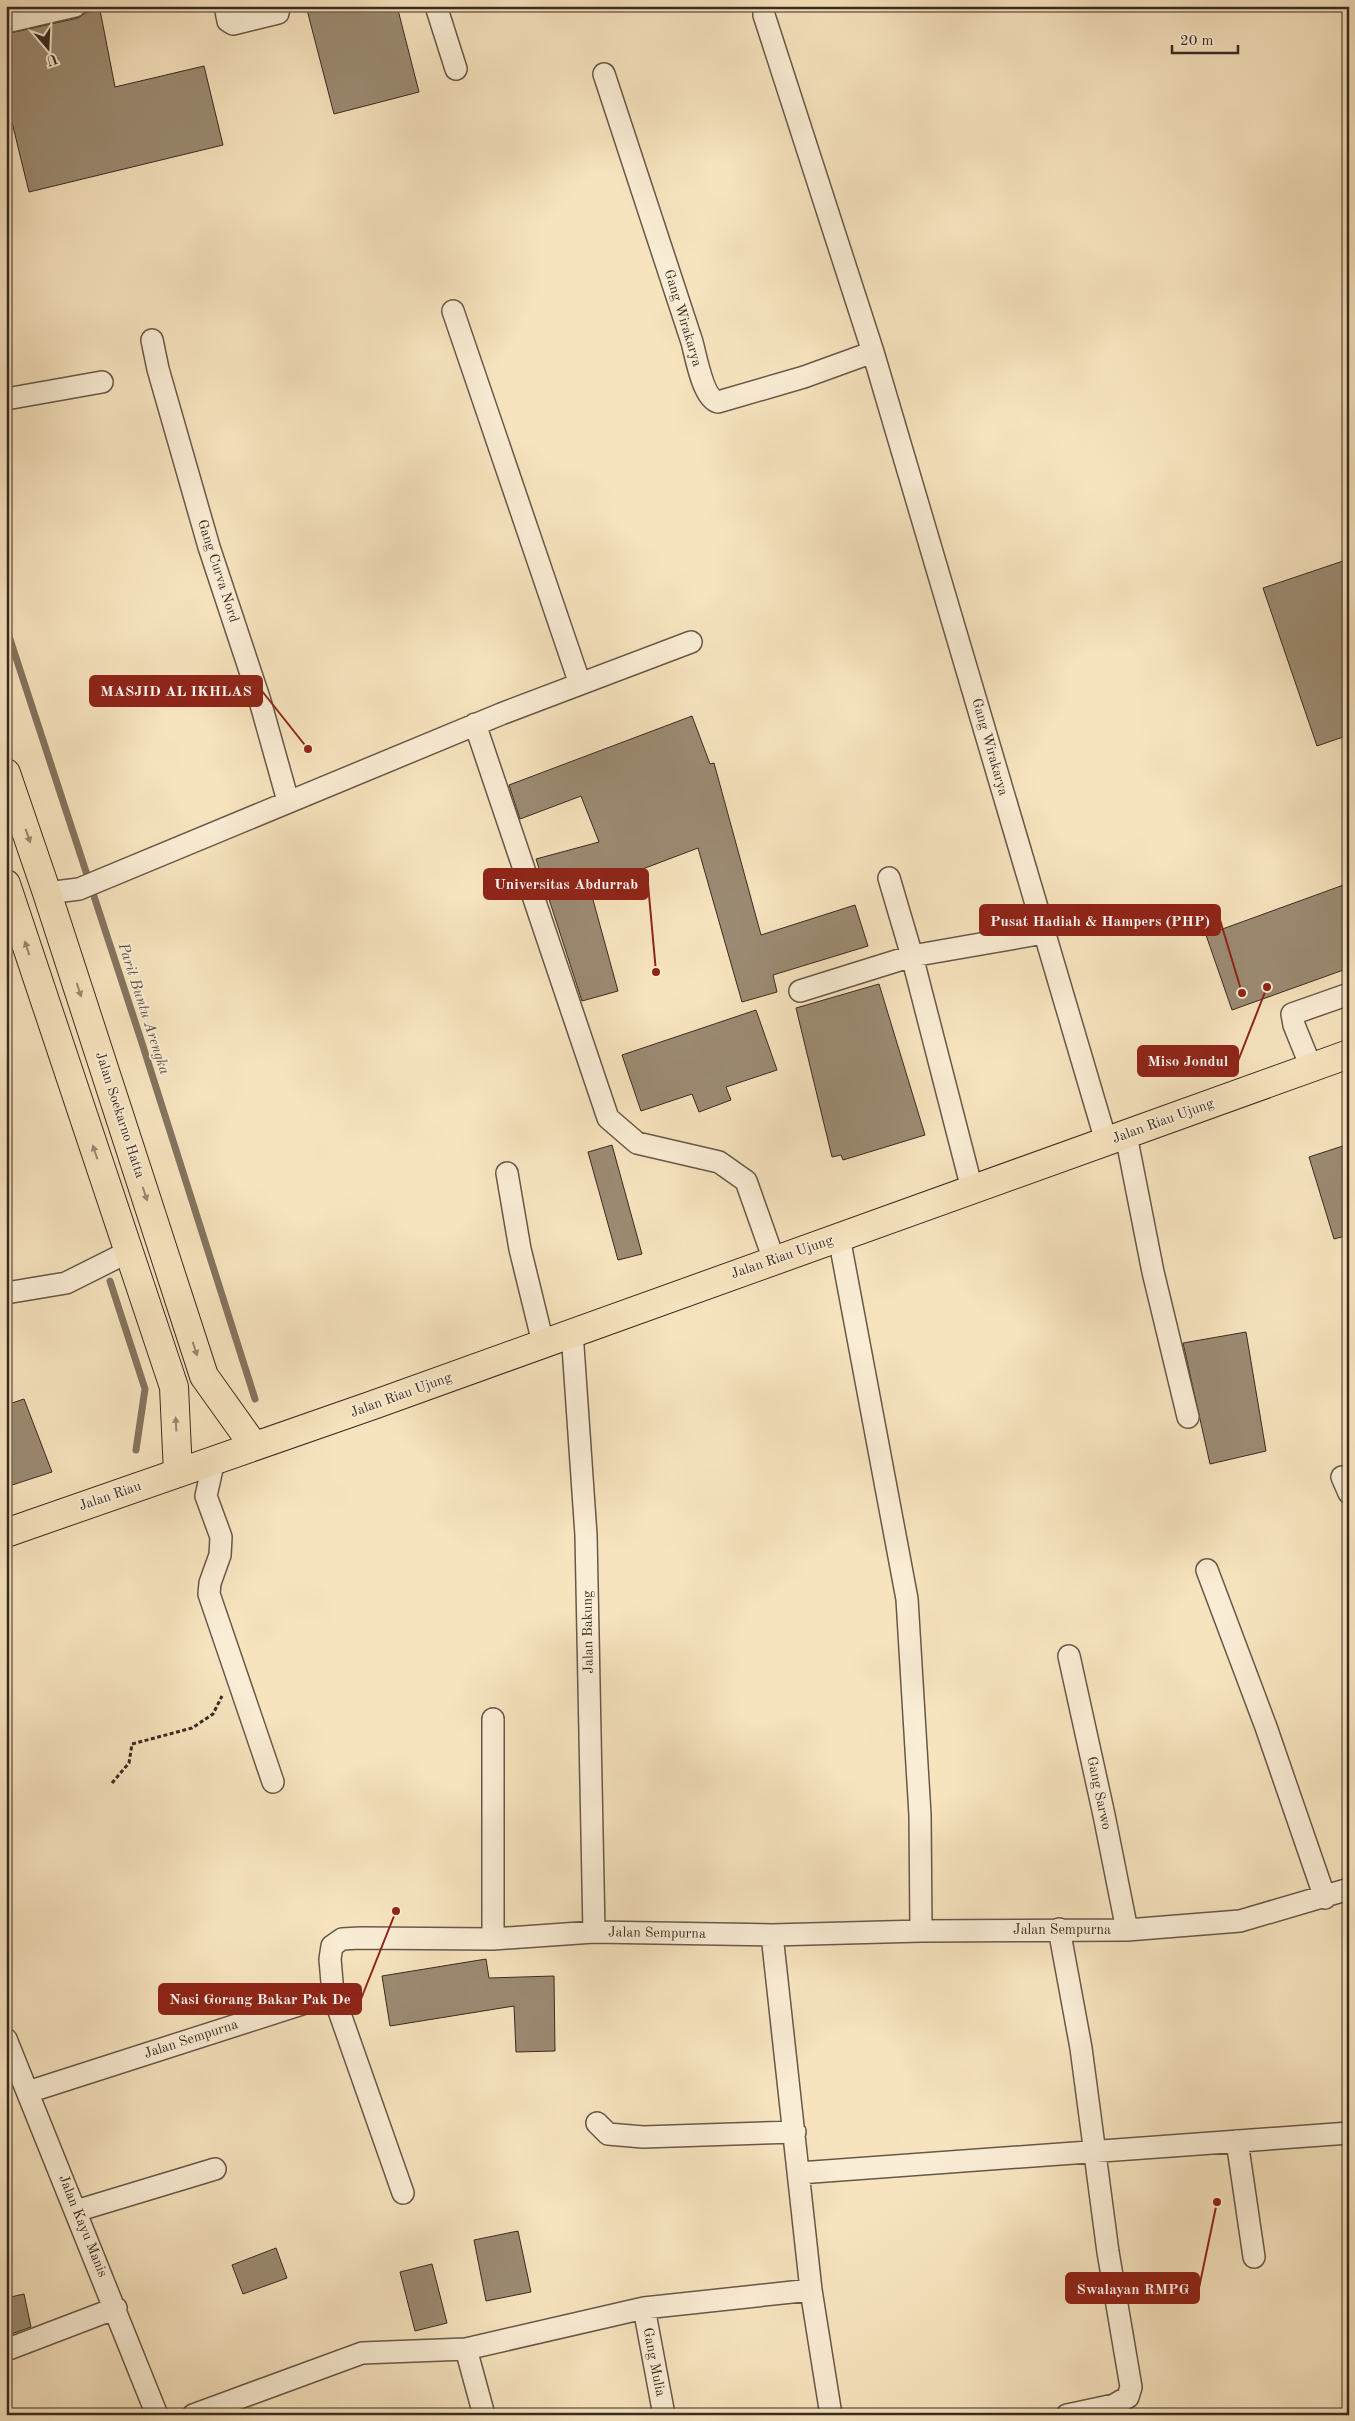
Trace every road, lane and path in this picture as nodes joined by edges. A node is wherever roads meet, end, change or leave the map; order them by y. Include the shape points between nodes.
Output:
1 (75, 6) edge
2 (225, 6) edge
3 (279, 6) edge
4 (436, 6) edge
5 (764, 6) edge
6 (6, 22) edge
7 (456, 69) dead end
8 (604, 74) dead end
9 (453, 311) dead end
10 (152, 340) dead end
11 (873, 352) junction
12 (102, 382) dead end
13 (6, 398) edge
14 (691, 642) dead end
15 (580, 684) junction
16 (475, 724) junction
17 (6, 773) edge
18 (288, 801) junction
19 (888, 878) dead end
20 (6, 884) edge
21 (48, 893) junction
22 (1044, 933) junction
23 (912, 956) junction
24 (800, 991) dead end
25 (1349, 994) edge
26 (1349, 1054) edge
27 (1311, 1067) junction
28 (1116, 1138) junction
29 (507, 1173) dead end
30 (972, 1189) junction
31 (839, 1237) junction
32 (128, 1252) junction
33 (774, 1260) junction
34 (6, 1294) edge
35 (572, 1332) junction
36 (544, 1343) junction
37 (1188, 1417) dead end
38 (254, 1446) junction
39 (214, 1460) junction
40 (178, 1472) junction
41 (6, 1533) edge
42 (1208, 1570) dead end
43 (1069, 1656) dead end
44 (241, 1685) junction
45 (492, 1719) dead end
46 (274, 1782) dead end
47 (112, 1783) dead end
48 (1349, 1888) edge
49 (1324, 1898) junction
50 (1059, 1929) junction
51 (1127, 1930) junction
52 (921, 1931) junction
53 (594, 1932) junction
54 (772, 1935) junction
55 (493, 1939) junction
56 (333, 1994) junction
57 (6, 2039) edge
58 (28, 2092) junction
59 (597, 2124) dead end
60 (795, 2132) junction
61 (1349, 2133) edge
62 (1237, 2142) junction
63 (1093, 2152) junction
64 (215, 2169) dead end
65 (799, 2173) junction
66 (403, 2193) dead end
67 (76, 2211) junction
68 (1254, 2257) dead end
69 (811, 2290) junction
70 (116, 2308) junction
71 (644, 2308) junction
72 (466, 2349) junction
73 (6, 2350) edge
74 (158, 2415) edge
75 (193, 2415) edge
76 (484, 2415) edge
77 (664, 2415) edge
78 (831, 2415) edge
79 (1067, 2415) edge

1 - 6 street
2 - 3 street via 228,21 233,24 278,13
4 - 7 street
5 - 11 street, Gang Wirakarya via 764,15
8 - 11 street, Gang Wirakarya via 703,382 711,398 718,402 804,377
9 - 15 street
10 - 18 street, Gang Curva Nord via 209,547 260,701
11 - 22 street, Gang Wirakarya
12 - 13 street
14 - 15 street
15 - 16 street
16 - 18 street
16 - 33 street via 608,1118 637,1143 719,1162 746,1181
17 -> 21 main road, Jalan Soekarno Hatta
18 - 21 street via 79,889
19 - 23 street
32 -> 20 main road
21 -> 38 main road, Jalan Soekarno Hatta via 204,1376
22 - 23 street
22 - 28 street, Gang Wirakarya
23 - 24 street
23 - 30 street
25 - 27 street via 1292,1014
26 - 27 main road, Jalan Riau Ujung
27 - 28 main road, Jalan Riau Ujung
28 - 30 main road, Jalan Riau Ujung
28 - 37 street, Gang Wirakarya
29 - 36 street via 520,1249
30 - 31 main road, Jalan Riau Ujung
31 - 33 main road, Jalan Riau Ujung
31 - 52 street via 907,1599 920,1815
32 - 34 street via 66,1283
40 -> 32 main road via 174,1388
33 - 35 main road, Jalan Riau Ujung
35 - 36 main road, Jalan Riau Ujung
35 - 53 street, Jalan Bakung via 586,1535
36 - 38 main road, Jalan Riau Ujung
38 - 39 main road, Jalan Riau Ujung
39 - 40 main road, Jalan Riau
39 - 44 street via 206,1496 221,1537 220,1555 209,1594
40 - 41 main road, Jalan Riau
42 - 49 street
43 - 51 street, Gang Sarwo
44 - 46 street
44 - 47 path via 223,1694 213,1714 192,1728 132,1744 129,1763
45 - 55 street
48 - 49 street, Jalan Sempurna
49 - 51 street, Jalan Sempurna via 1240,1921
50 - 51 street, Jalan Sempurna
50 - 52 street, Jalan Sempurna
50 - 63 street via 1081,2048
52 - 54 street, Jalan Sempurna
53 - 54 street, Jalan Sempurna
53 - 55 street, Jalan Sempurna
54 - 60 street
55 - 56 street, Jalan Sempurna via 342,1939 332,1946
56 - 58 street, Jalan Sempurna
56 - 66 street
57 - 58 street, Jalan Kayu Manis
58 - 67 street, Jalan Kayu Manis
59 - 60 street via 608,2134 643,2137
60 - 65 street
61 - 62 street
62 - 63 street
62 - 68 street
63 - 65 street
63 - 79 street via 1131,2387 1128,2397 1114,2405
64 - 67 street
65 - 69 street
67 - 70 street, Jalan Kayu Manis
69 - 71 street
69 - 78 street
70 - 73 street
70 - 74 street, Jalan Kayu Manis
71 - 72 street
71 - 77 street, Gang Mulia
72 - 75 street via 362,2353
72 - 76 street

